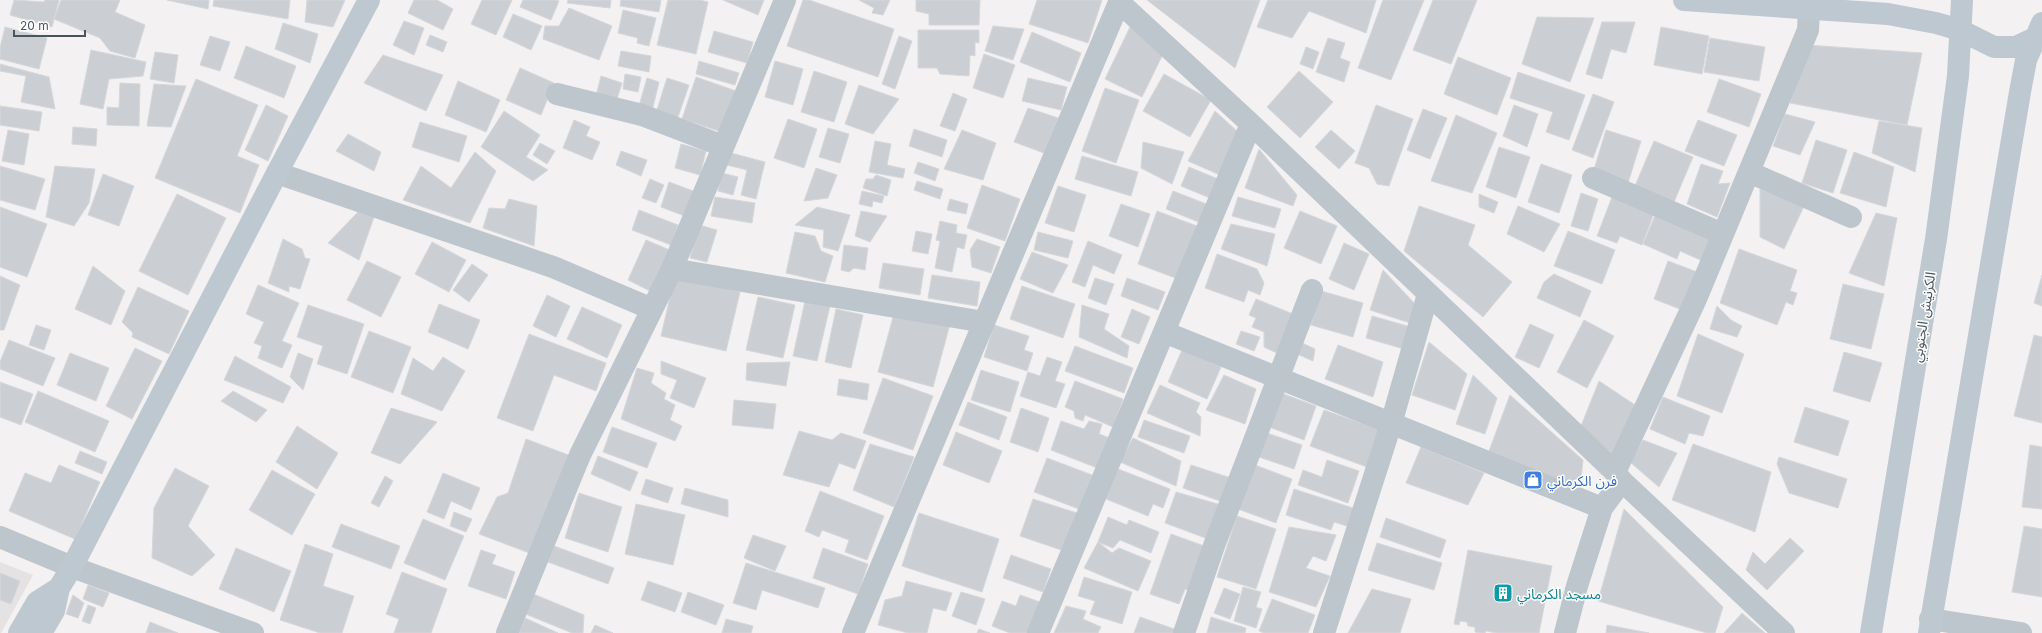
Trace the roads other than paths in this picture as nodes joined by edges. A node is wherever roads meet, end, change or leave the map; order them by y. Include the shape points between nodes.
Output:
1 (369, 0) edge
2 (785, 0) edge
3 (1684, 0) edge
4 (1962, 0) edge
5 (1120, 2) edge
6 (1809, 10) junction
7 (1960, 30) junction
8 (2040, 31) edge
9 (557, 94) dead end
10 (1251, 124) junction
11 (724, 146) junction
12 (277, 172) junction
13 (1749, 172) junction
14 (1593, 178) dead end
15 (1851, 217) dead end
16 (1723, 234) junction
17 (672, 269) junction
18 (1312, 290) dead end
19 (1428, 294) junction
20 (652, 309) junction
21 (984, 322) junction
22 (1164, 332) junction
23 (1277, 377) junction
24 (1391, 424) junction
25 (1618, 476) junction
26 (1602, 508) junction
27 (0, 537) edge
28 (72, 567) junction
29 (58, 588) junction
30 (1930, 626) edge
31 (1780, 632) edge
32 (19, 633) edge
33 (40, 633) edge
34 (254, 633) edge
35 (507, 633) edge
36 (852, 633) edge
37 (1038, 633) edge
38 (1184, 633) edge
39 (1324, 633) edge
40 (1565, 633) edge
41 (1871, 633) edge
42 (2021, 633) edge

1 - 12 main road
2 - 11 street
3 - 6 main road
4 - 7 main road, الكرنيش الجنوبي
5 - 10 street
5 - 21 street
6 - 7 main road via 1888,14
6 - 13 street via 1808,30
7 - 8 main road via 1994,47 2016,47
7 - 41 main road, الكرنيش الجنوبي via 1958,76 1936,239
8 - 30 main road via 2026,60 2017,106
9 - 11 street via 642,115
10 - 19 street
10 - 22 street
11 - 17 street
12 - 20 street via 553,267
12 - 28 main road
13 - 15 street
13 - 16 street
14 - 16 street
16 - 25 street
17 - 20 street
17 - 21 street
18 - 23 street
19 - 24 street
19 - 25 street
20 - 35 street via 580,455
21 - 36 street
22 - 23 street
22 - 37 street
23 - 24 street
23 - 38 street
24 - 26 street
24 - 39 street
25 - 26 street
25 - 31 street
26 - 40 street
27 - 28 street
28 - 29 main road
28 - 34 street
29 - 32 main road via 37,602
29 - 33 main road via 54,611
30 - 42 street

